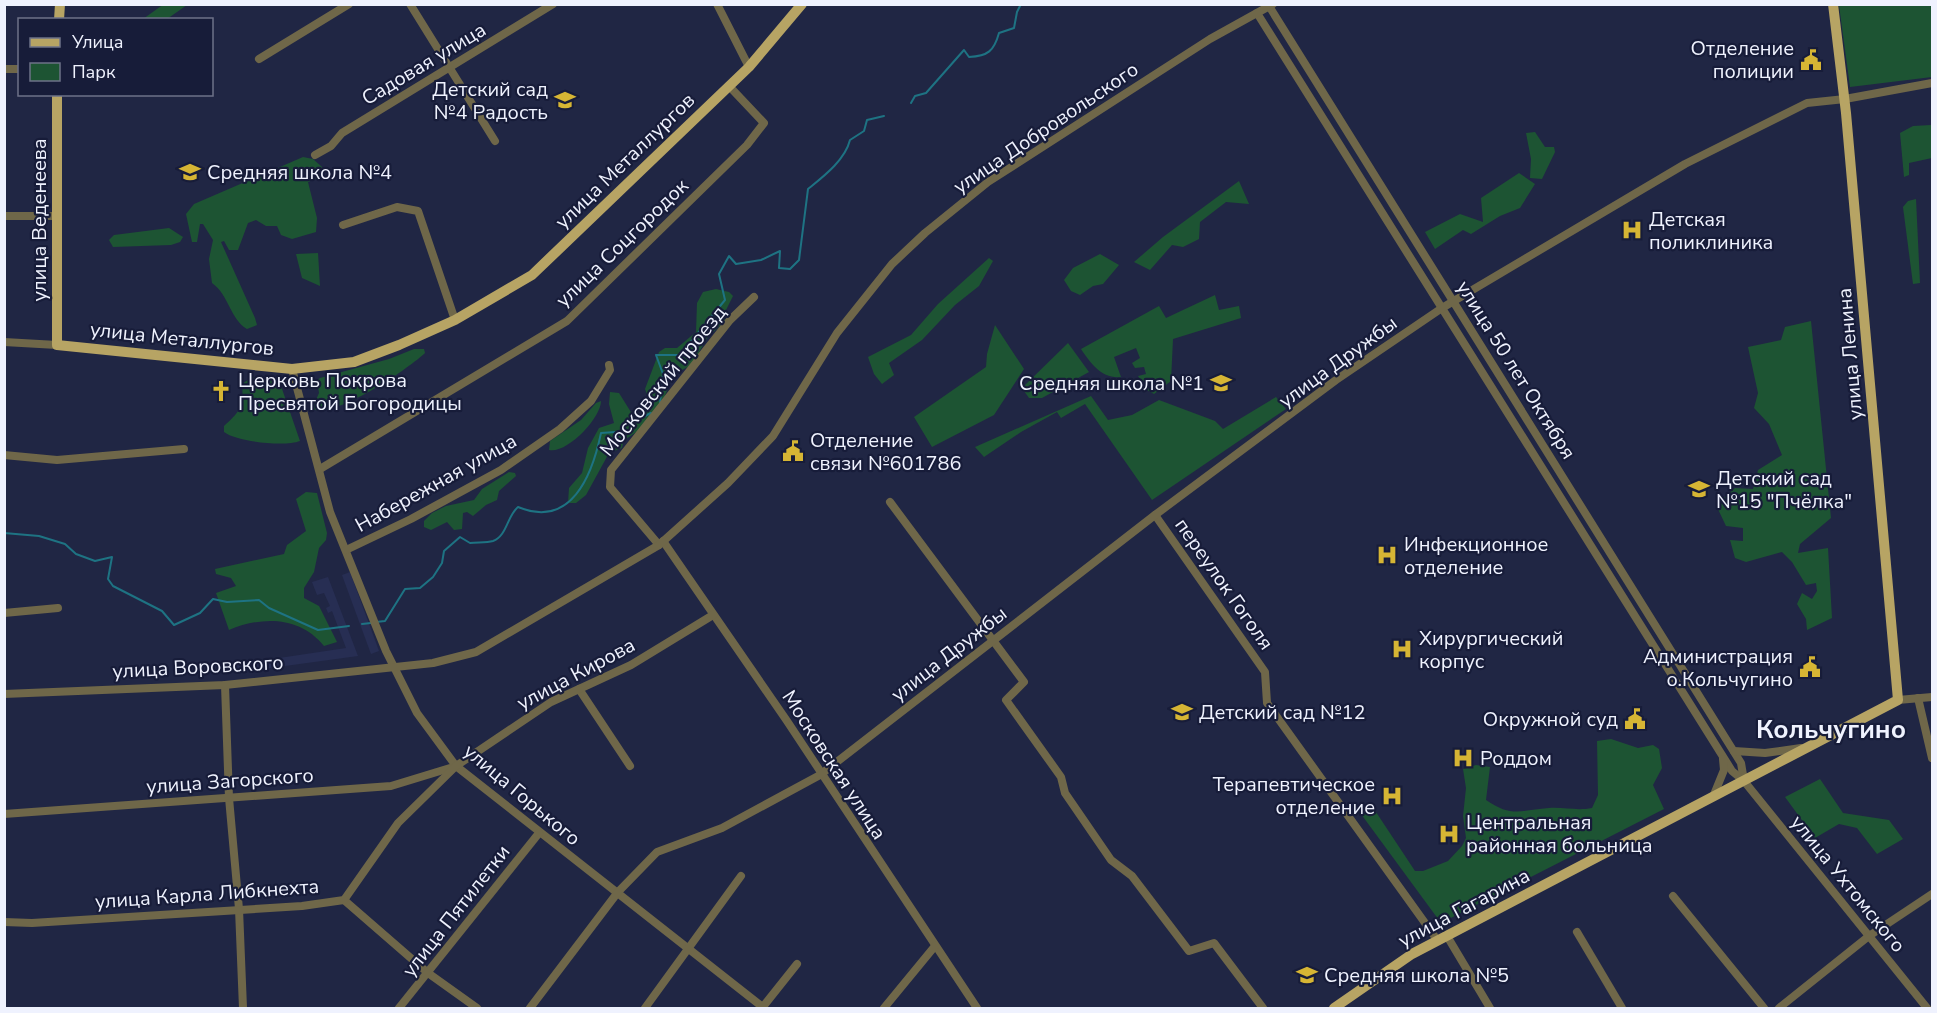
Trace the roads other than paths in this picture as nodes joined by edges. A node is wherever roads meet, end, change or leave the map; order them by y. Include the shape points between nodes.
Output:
1 (349, 4) edge
2 (410, 4) edge
3 (554, 4) edge
4 (717, 4) edge
5 (802, 4) edge
6 (1833, 4) edge
7 (1271, 5) edge
8 (1257, 13) junction
9 (258, 59) dead end
10 (749, 66) junction
11 (450, 68) junction
12 (1932, 83) edge
13 (729, 86) junction
14 (57, 96) edge
15 (1845, 99) junction
16 (495, 141) dead end
17 (315, 155) dead end
18 (4, 216) edge
19 (58, 216) junction
20 (343, 225) dead end
21 (754, 297) dead end
22 (1453, 301) junction
23 (1442, 308) junction
24 (454, 320) junction
25 (4, 342) edge
26 (57, 345) junction
27 (609, 364) dead end
28 (292, 369) junction
29 (184, 449) dead end
30 (4, 455) edge
31 (320, 469) junction
32 (890, 502) dead end
33 (1155, 516) junction
34 (661, 543) junction
35 (346, 550) junction
36 (58, 608) dead end
37 (4, 613) edge
38 (713, 615) junction
39 (993, 640) junction
40 (393, 668) junction
41 (225, 685) junction
42 (579, 689) junction
43 (4, 694) edge
44 (1932, 697) edge
45 (1918, 698) junction
46 (1899, 700) junction
47 (1811, 746) junction
48 (1734, 751) junction
49 (1722, 755) junction
50 (1932, 759) edge
51 (456, 765) junction
52 (630, 766) dead end
53 (820, 775) junction
54 (1744, 781) junction
55 (1713, 797) junction
56 (229, 798) junction
57 (4, 814) edge
58 (539, 833) junction
59 (741, 876) dead end
60 (618, 892) junction
61 (1932, 894) edge
62 (1673, 896) dead end
63 (344, 900) junction
64 (239, 909) junction
65 (4, 922) edge
66 (1577, 932) dead end
67 (1869, 936) junction
68 (1442, 938) junction
69 (935, 946) junction
70 (689, 950) junction
71 (797, 964) dead end
72 (428, 973) junction
73 (243, 1008) edge
74 (399, 1008) edge
75 (477, 1008) edge
76 (530, 1008) edge
77 (645, 1008) edge
78 (763, 1008) edge
79 (884, 1008) edge
80 (977, 1008) edge
81 (1263, 1008) edge
82 (1334, 1008) edge
83 (1490, 1008) edge
84 (1622, 1008) edge
85 (1764, 1008) edge
86 (1779, 1008) edge
87 (1927, 1008) edge

1 - 9 street
2 - 11 street
3 - 11 street, Садовая улица
4 - 10 street
5 - 10 main road, улица Металлургов
6 - 15 main road, улица Ленина
7 - 8 street, улица Добровольского
7 - 22 street, улица 50 лет Октября
8 - 23 street, улица 50 лет Октября
8 - 34 street, улица Добровольского via 988,182 925,233 892,264 837,333 773,436
10 - 13 main road, улица Металлургов
11 - 16 street
11 - 17 street, Садовая улица via 342,133 331,146
12 - 15 street, улица Дружбы
13 - 24 main road, улица Металлургов via 532,275
13 - 31 street, улица Соцгородок via 764,123 747,145 612,280 567,321
14 - 19 main road, улица Веденеева
15 - 22 street, улица Дружбы via 1807,103 1700,157
15 - 46 main road, улица Ленина
18 - 19 street
19 - 26 main road, улица Веденеева
20 - 24 street via 397,207 418,212
21 - 34 street, Московский проезд via 730,320 611,470 610,487
22 - 23 street, улица Дружбы
22 - 48 street, улица 50 лет Октября
23 - 33 street, улица Дружбы via 1336,380
23 - 49 street, улица 50 лет Октября
24 - 28 main road, улица Металлургов via 366,358
25 - 26 street, улица Металлургов
26 - 28 main road, улица Металлургов
27 - 35 street, Набережная улица via 610,370 591,401 560,429 501,470
28 - 31 street, улица Горького
29 - 30 street via 57,460
31 - 35 street, улица Горького via 330,512
32 - 39 street
33 - 39 street, улица Дружбы
33 - 68 street, переулок Гоголя via 1265,672 1267,703
34 - 38 street, Московская улица
34 - 40 street, улица Добровольского via 476,652
35 - 40 street, улица Горького
36 - 37 street
38 - 42 street, улица Кирова via 631,665
38 - 53 street, Московская улица
39 - 53 street, улица Дружбы
39 - 81 street via 1024,682 1006,700 1061,777 1065,793 1111,860 1132,876 1189,951 1214,943
40 - 41 street, улица Воровского
40 - 51 street, улица Горького via 417,713
41 - 43 street, улица Воровского
41 - 56 street
42 - 51 street, улица Кирова via 551,702
42 - 52 street
44 - 45 street
45 - 46 street
45 - 50 street
46 - 47 main road, улица Гагарина
47 - 48 street via 1765,753
47 - 54 main road, улица Гагарина
48 - 54 street, улица 50 лет Октября
49 - 54 street, улица 50 лет Октября
49 - 55 street via 1725,770
51 - 56 street, улица Загорского via 391,786
51 - 58 street, улица Горького
51 - 63 street, улица Карла Либкнехта via 398,823
53 - 60 street, улица Дружбы via 722,828 657,852
53 - 69 street, Московская улица
54 - 55 main road, улица Гагарина
54 - 67 street, улица Ухтомского
55 - 68 main road, улица Гагарина
56 - 57 street, улица Загорского
56 - 64 street
58 - 60 street, улица Горького
58 - 72 street, улица Пятилетки
59 - 70 street
60 - 70 street, улица Горького
60 - 76 street, улица Дружбы
61 - 67 street
62 - 85 street
63 - 64 street, улица Карла Либкнехта
63 - 72 street
64 - 65 street, улица Карла Либкнехта
64 - 73 street
66 - 84 street
67 - 86 street
67 - 87 street, улица Ухтомского
68 - 82 main road, улица Гагарина
68 - 83 street, переулок Гоголя
69 - 79 street
69 - 80 street, Московская улица
70 - 77 street
70 - 78 street, улица Горького
71 - 78 street
72 - 74 street, улица Пятилетки
72 - 75 street

